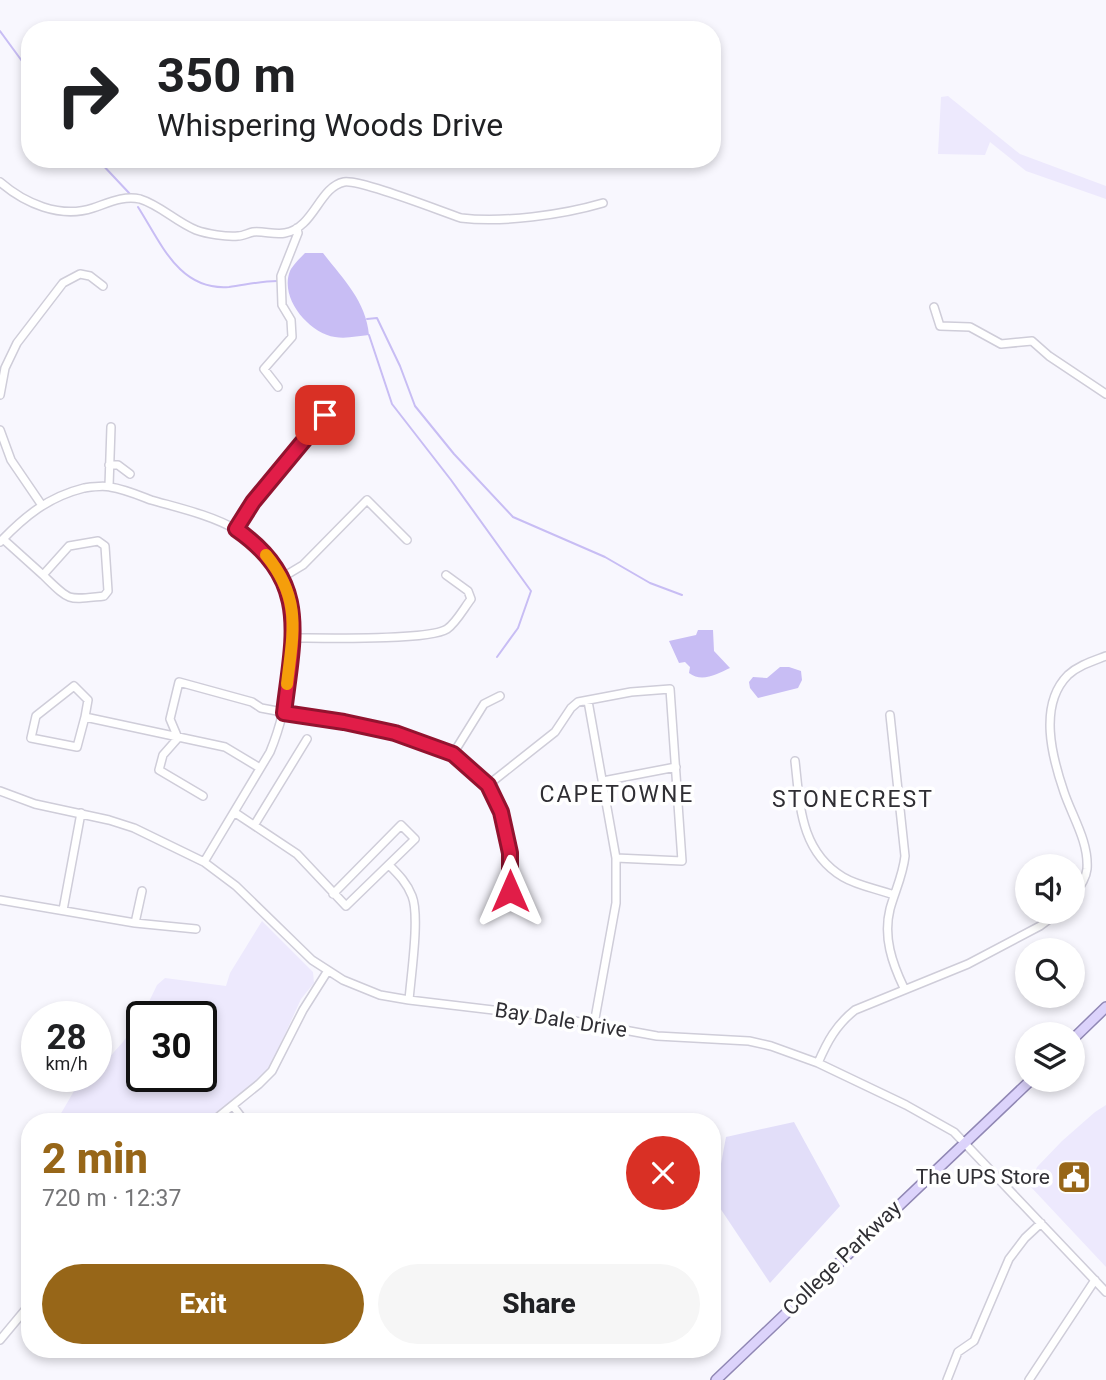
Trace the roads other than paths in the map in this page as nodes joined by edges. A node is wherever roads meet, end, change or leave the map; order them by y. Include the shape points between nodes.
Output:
1 (0, 182) edge
2 (603, 203) dead end
3 (297, 228) junction
4 (103, 286) dead end
5 (933, 307) dead end
6 (278, 387) dead end
7 (1106, 394) edge
8 (0, 395) edge
9 (325, 415) dead end
10 (111, 427) dead end
11 (0, 430) edge
12 (109, 465) junction
13 (130, 474) dead end
14 (108, 486) junction
15 (41, 504) junction
16 (236, 529) junction
17 (2, 540) edge
18 (407, 540) dead end
19 (43, 575) junction
20 (446, 575) dead end
21 (283, 577) junction
22 (293, 638) junction
23 (1106, 656) edge
24 (500, 696) dead end
25 (587, 701) junction
26 (284, 713) junction
27 (890, 715) dead end
28 (85, 718) junction
29 (178, 738) junction
30 (307, 740) dead end
31 (453, 754) junction
32 (795, 761) dead end
33 (676, 766) junction
34 (260, 768) junction
35 (603, 781) junction
36 (488, 785) junction
37 (0, 791) edge
38 (203, 796) dead end
39 (234, 811) junction
40 (81, 813) junction
41 (255, 824) junction
42 (616, 858) junction
43 (204, 862) junction
44 (389, 866) junction
45 (1085, 875) edge
46 (142, 891) dead end
47 (510, 891) dead end
48 (332, 894) junction
49 (894, 895) junction
50 (0, 900) edge
51 (63, 909) junction
52 (135, 923) junction
53 (1043, 924) edge
54 (196, 929) dead end
55 (327, 972) junction
56 (904, 988) junction
57 (409, 1000) junction
58 (1106, 1006) edge
59 (594, 1024) junction
60 (1085, 1027) edge
61 (818, 1063) junction
62 (1018, 1092) edge
63 (233, 1106) junction
64 (224, 1113) edge
65 (238, 1113) edge
66 (964, 1142) junction
67 (1041, 1223) junction
68 (1100, 1281) edge
69 (1106, 1292) edge
70 (21, 1315) edge
71 (0, 1340) edge
72 (716, 1380) edge
73 (947, 1380) edge
74 (1029, 1380) edge

1 - 3 street via 34,205 70,212 136,198 197,230 239,236
2 - 3 street via 515,219 474,220 344,182 330,189
3 - 6 street via 281,275 282,305 291,320 292,337 264,369
4 - 8 street via 80,274 63,283 12,351
5 - 7 street via 940,326 970,327 1001,344 1032,341
9 - 16 street
10 - 12 street
11 - 15 street via 11,460
12 - 13 street via 118,465
12 - 14 street
14 - 15 street via 85,488
14 - 16 street
15 - 17 street
16 - 21 street via 264,552
17 - 19 street
18 - 21 street via 367,500 303,565
19 - 19 street via 69,547 98,541 105,546 108,591 104,596 72,599
20 - 22 street via 468,591 471,599 447,629 433,634
21 - 22 street via 292,609
22 - 26 street
23 - 45 street via 1069,674 1049,719 1063,790 1086,854
24 - 31 street via 484,704
25 - 33 street via 670,689
25 - 35 street
25 - 36 street via 578,702 555,732
26 - 29 street via 179,682 170,719
26 - 31 street via 395,733
26 - 34 street
27 - 49 street via 905,856
28 - 28 street via 77,747 31,738 36,716 74,686 88,700
28 - 29 street
29 - 34 street via 225,747
29 - 38 street via 163,755 159,770
30 - 41 street
31 - 36 street
32 - 49 street via 801,817 815,852 844,877
33 - 35 street
33 - 42 street via 682,861
34 - 39 street
35 - 42 street
36 - 47 street via 501,812
37 - 40 street, Bay Dale Drive
39 - 41 street
39 - 43 street
40 - 43 street, Bay Dale Drive via 134,828
40 - 51 street
41 - 48 street via 297,854
42 - 59 street via 615,903
43 - 55 street, Bay Dale Drive
44 - 48 street via 346,906
44 - 48 street via 415,839 401,825
44 - 57 street via 404,880 413,898 416,920
46 - 52 street
49 - 56 street via 887,933
50 - 51 street
51 - 52 street
52 - 54 street
53 - 56 street via 968,964
55 - 57 street, Bay Dale Drive via 380,995
55 - 63 street via 272,1071
56 - 61 street via 844,1019
57 - 59 street, Bay Dale Drive
58 - 60 main road
59 - 61 street, Bay Dale Drive via 657,1036 749,1041
61 - 66 street, Bay Dale Drive via 946,1126
62 - 66 main road, College Parkway
63 - 64 street
63 - 65 street
66 - 67 street, Bay Dale Drive
66 - 72 main road, College Parkway
67 - 68 street, Bay Dale Drive
67 - 73 street via 1009,1259 974,1341 958,1352
68 - 69 street, Bay Dale Drive
68 - 74 street
70 - 71 street

